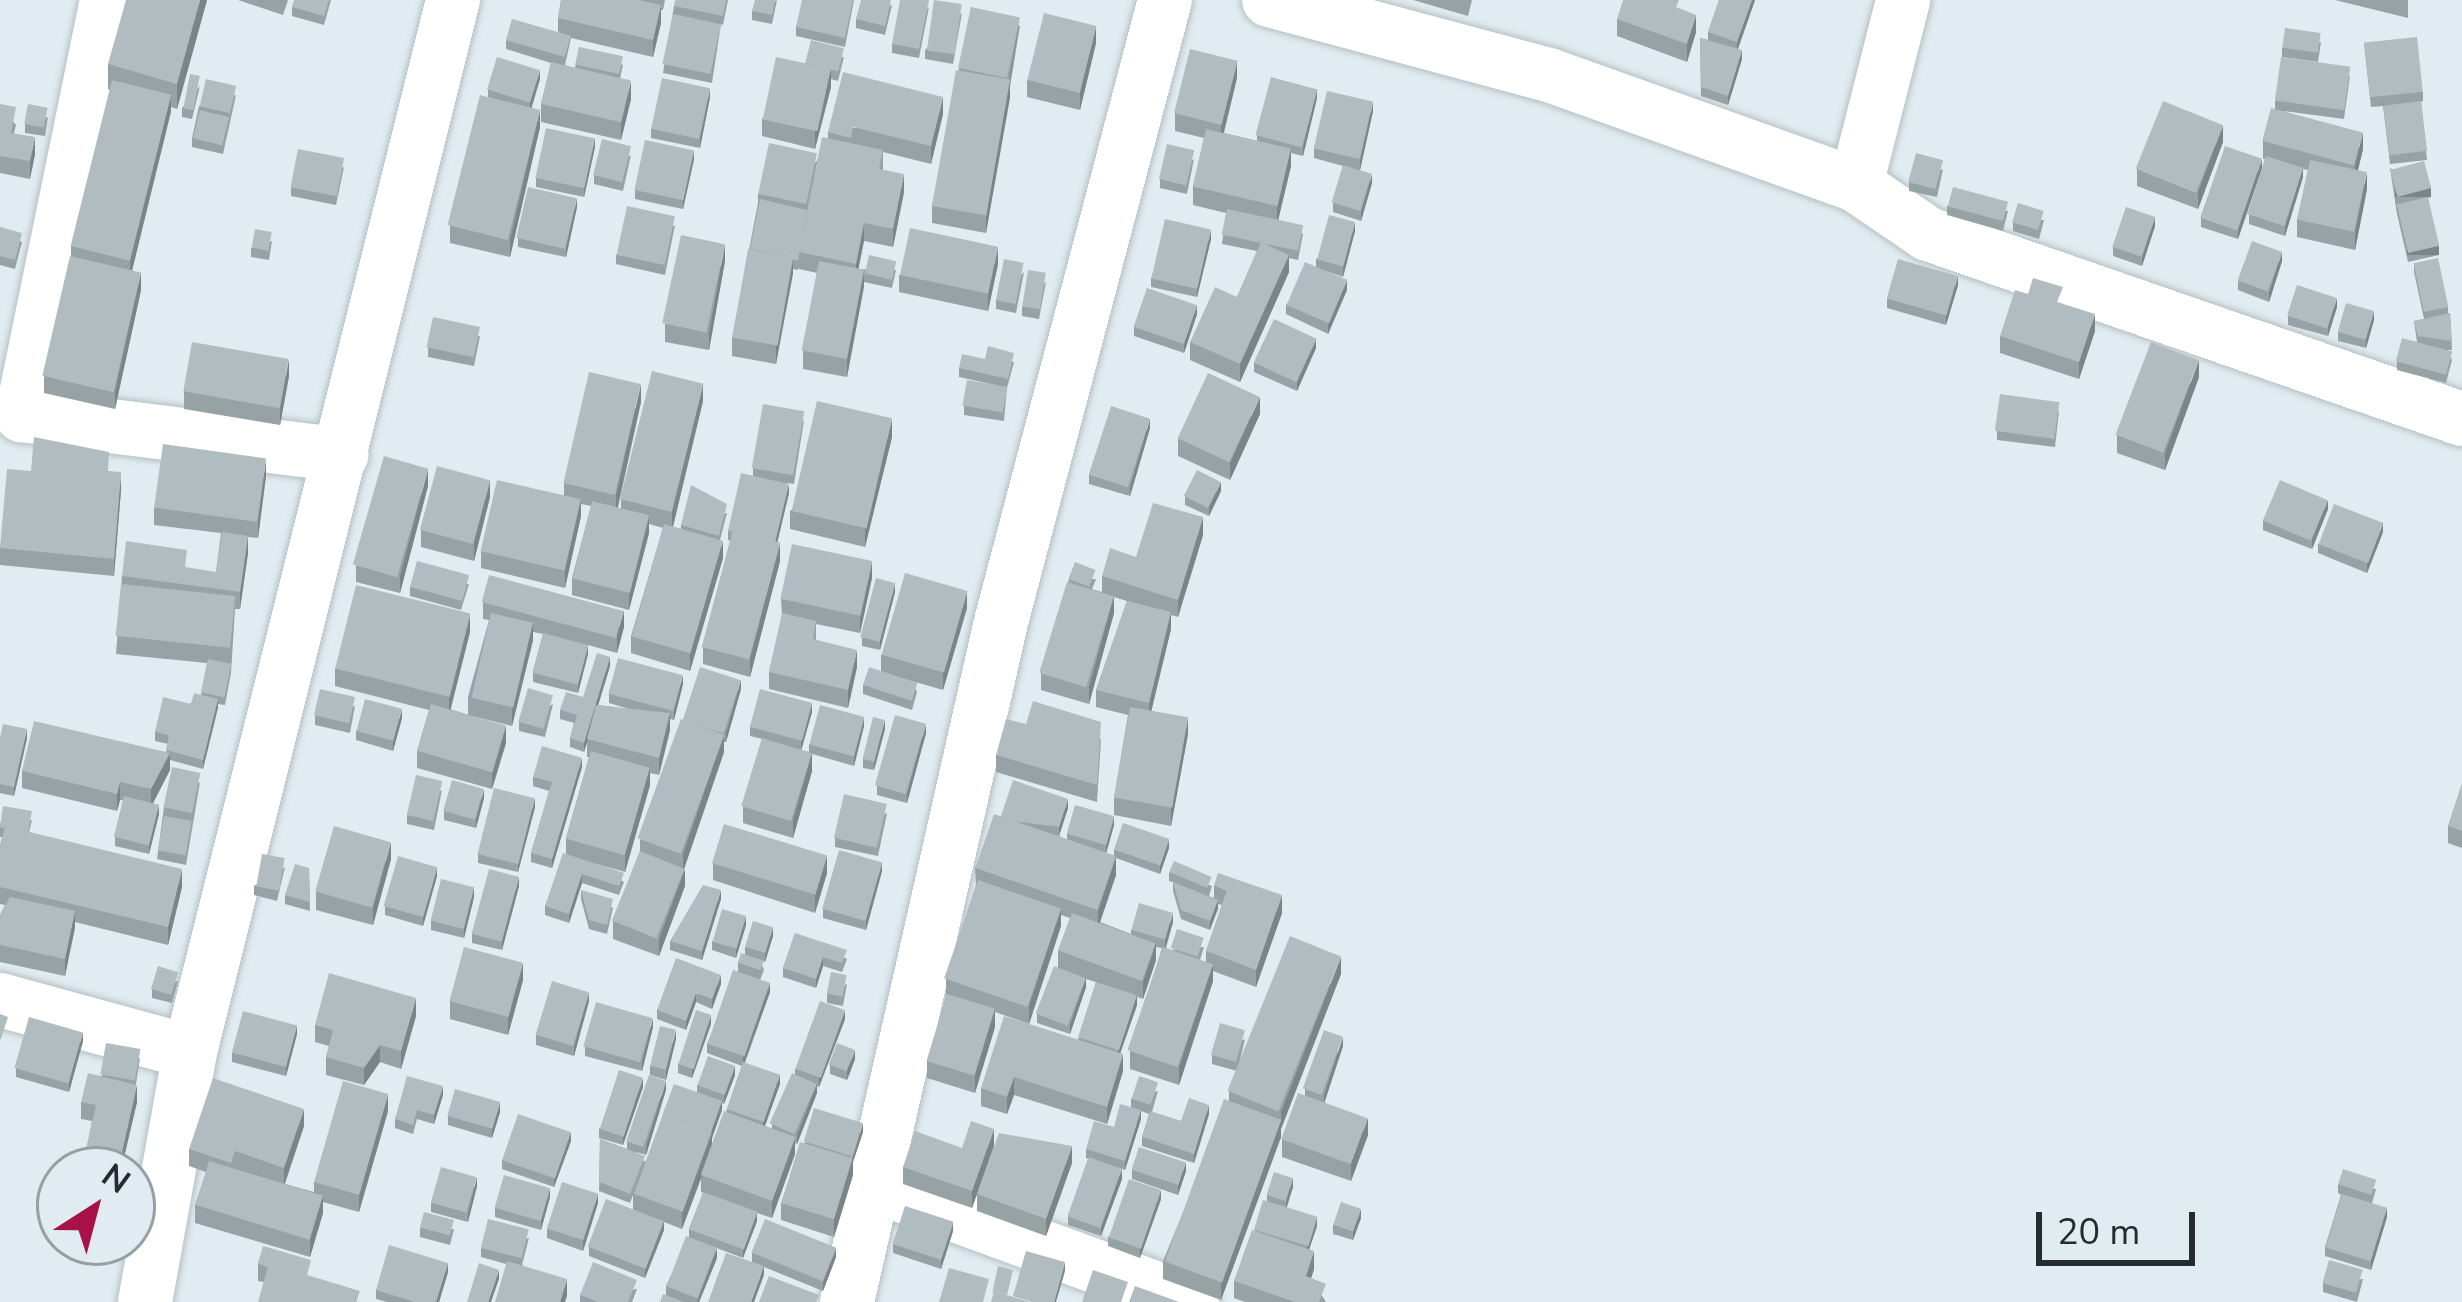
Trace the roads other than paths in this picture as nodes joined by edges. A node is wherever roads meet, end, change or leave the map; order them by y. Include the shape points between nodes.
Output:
1 (107, 0) edge
2 (453, 0) edge
3 (1165, 0) edge
4 (1269, 0) edge
5 (1903, 0) edge
6 (1856, 185) junction
7 (2462, 419) edge
8 (342, 455) junction
9 (0, 1000) edge
10 (190, 1052) junction
11 (873, 1186) junction
12 (146, 1302) edge
13 (848, 1302) edge
14 (1192, 1302) edge

1 - 8 street via 22,415
2 - 8 street
3 - 11 street via 1001,622
4 - 6 street via 1486,56
5 - 6 street
6 - 7 street via 1928,234
8 - 10 street
9 - 10 street
10 - 12 street
11 - 13 street
11 - 14 street

